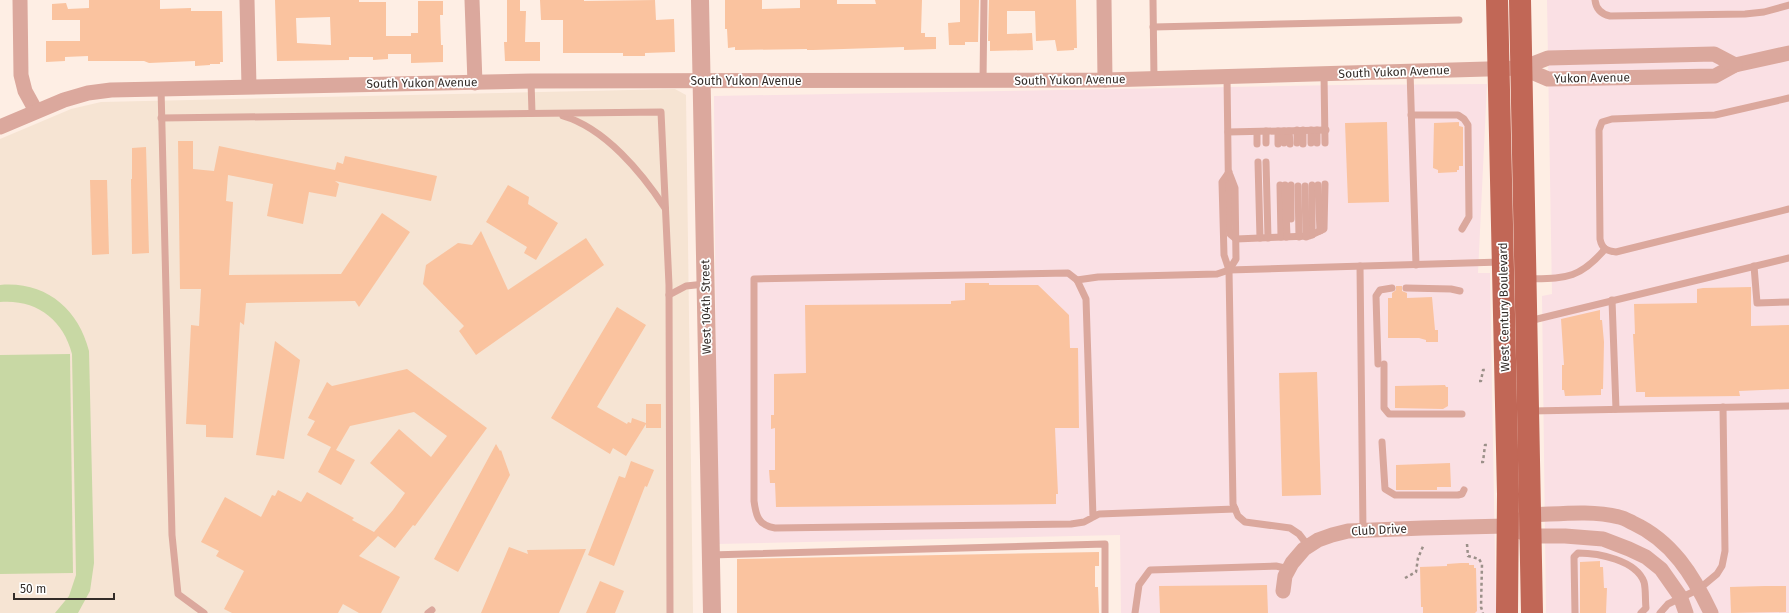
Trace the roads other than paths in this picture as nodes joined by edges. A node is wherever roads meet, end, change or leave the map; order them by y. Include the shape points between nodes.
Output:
1 (20, 0) edge
2 (247, 0) edge
3 (472, 0) edge
4 (700, 0) edge
5 (984, 0) edge
6 (1104, 0) edge
7 (1153, 0) edge
8 (1497, 0) edge
9 (1520, 0) edge
10 (1595, 0) edge
11 (1789, 7) edge
12 (1459, 20) dead end
13 (1153, 27) junction
14 (1789, 53) edge
15 (1735, 65) junction
16 (1499, 68) junction
17 (1522, 68) junction
18 (1410, 72) junction
19 (1324, 74) junction
20 (1227, 76) junction
21 (1154, 78) junction
22 (702, 80) junction
23 (1105, 80) junction
24 (531, 81) junction
25 (983, 81) junction
26 (475, 83) junction
27 (249, 86) junction
28 (161, 88) junction
29 (1789, 98) edge
30 (36, 111) junction
31 (532, 114) junction
32 (557, 114) junction
33 (1411, 115) junction
34 (161, 118) junction
35 (0, 126) edge
36 (1290, 130) junction
37 (1314, 130) junction
38 (1326, 130) junction
39 (1266, 131) junction
40 (1228, 132) junction
41 (1257, 132) junction
42 (1266, 143) dead end
43 (1314, 143) dead end
44 (1325, 143) dead end
45 (1257, 144) dead end
46 (1290, 144) junction
47 (1258, 162) dead end
48 (1266, 162) dead end
49 (1229, 172) junction
50 (1302, 185) junction
51 (665, 208) junction
52 (1789, 209) edge
53 (1462, 229) dead end
54 (1296, 237) junction
55 (1264, 238) junction
56 (1236, 239) junction
57 (1605, 249) junction
58 (1789, 258) edge
59 (1503, 262) junction
60 (1416, 265) junction
61 (1360, 266) junction
62 (1754, 266) junction
63 (1229, 270) junction
64 (1526, 279) junction
65 (1077, 280) junction
66 (706, 284) junction
67 (1392, 288) dead end
68 (1406, 288) dead end
69 (1460, 291) dead end
70 (669, 295) junction
71 (1612, 300) junction
72 (1789, 302) edge
73 (1527, 321) junction
74 (1789, 406) edge
75 (1723, 407) junction
76 (1616, 409) junction
77 (1529, 411) junction
78 (1462, 414) dead end
79 (1382, 442) dead end
80 (1464, 490) dead end
81 (1235, 509) junction
82 (1094, 517) junction
83 (1531, 525) junction
84 (1506, 526) junction
85 (1363, 531) junction
86 (1309, 547) junction
87 (710, 555) junction
88 (1289, 569) junction
89 (1699, 589) junction
90 (1284, 591) dead end
91 (1681, 599) junction
92 (204, 613) edge
93 (670, 613) edge
94 (712, 613) edge
95 (1105, 613) edge
96 (1135, 613) edge
97 (1508, 613) edge
98 (1532, 613) edge
99 (1575, 613) edge
100 (1641, 613) edge
101 (1660, 613) edge
102 (1686, 613) edge
103 (1711, 613) edge

1 - 30 street via 21,75
2 - 27 street
3 - 26 street
4 - 22 street, West 104th Street
5 - 25 lane
6 - 23 street
7 - 13 lane
8 - 16 main road, West Century Boulevard
9 - 17 main road, West Century Boulevard
10 - 11 lane via 1599,10 1610,16 1745,14
12 - 13 lane
13 - 21 lane
14 - 15 street, Yukon Avenue
15 - 17 street, Yukon Avenue via 1714,54 1548,58
15 - 17 street, Yukon Avenue via 1715,76 1556,79 1548,79
16 - 17 street, South Yukon Avenue
16 - 18 street, South Yukon Avenue
16 - 59 main road, West Century Boulevard
17 - 64 main road, West Century Boulevard
18 - 19 street, South Yukon Avenue
18 - 33 lane
19 - 20 street, South Yukon Avenue
19 - 38 lane
20 - 21 street, South Yukon Avenue
20 - 40 lane
21 - 23 street, South Yukon Avenue
22 - 24 street, South Yukon Avenue
22 - 25 street, South Yukon Avenue
22 - 66 street, West 104th Street
23 - 25 street, South Yukon Avenue
24 - 26 street, South Yukon Avenue
24 - 31 lane
26 - 27 street, South Yukon Avenue
27 - 28 street, South Yukon Avenue
28 - 30 street, South Yukon Avenue via 88,92
28 - 34 lane
29 - 57 lane via 1715,114 1612,118 1602,122 1599,130 1600,239
30 - 35 street, South Yukon Avenue
31 - 32 lane
31 - 34 lane
32 - 51 lane via 583,124 606,140 642,177
32 - 51 lane via 661,112
33 - 53 lane via 1458,115 1468,125 1469,217
33 - 60 lane
34 - 92 lane via 172,535 178,594
36 - 37 lane
36 - 39 lane
36 - 46 lane
36 - 46 lane
36 - 46 lane
37 - 38 lane
37 - 43 lane
38 - 44 lane
39 - 41 lane
39 - 42 lane
40 - 41 lane
40 - 49 lane
41 - 45 lane
47 - 55 lane
48 - 55 lane
49 - 56 lane via 1235,188
49 - 63 lane via 1222,182 1224,255
50 - 54 lane
50 - 54 lane
50 - 54 lane
50 - 54 lane via 1320,231
51 - 70 lane
52 - 57 lane via 1616,252
54 - 55 lane
55 - 56 lane
56 - 63 lane via 1236,259
57 - 64 lane via 1590,266 1577,274
58 - 62 lane
59 - 60 lane
59 - 84 main road, West Century Boulevard via 1508,494
60 - 61 lane
61 - 63 lane
61 - 85 lane
62 - 71 lane
62 - 72 lane via 1758,303
63 - 65 lane via 1217,274 1098,277
63 - 81 lane
64 - 73 main road, West Century Boulevard
65 - 82 lane via 1086,299
65 - 82 lane via 1068,273 754,279 754,500 756,516 766,527 775,528 1071,524
66 - 70 lane via 686,286
66 - 87 street, West 104th Street
67 - 78 lane via 1380,290 1376,296 1384,408 1389,414
68 - 69 lane
70 - 93 lane
71 - 73 lane
71 - 76 lane
73 - 77 main road, West Century Boulevard
74 - 75 lane
75 - 76 lane
75 - 89 lane via 1725,551 1722,566
76 - 77 lane
77 - 83 main road, West Century Boulevard
79 - 80 lane via 1385,489 1389,493 1458,495
81 - 82 lane via 1099,514
81 - 86 lane via 1245,522 1290,528 1299,534
83 - 84 street, Club Drive
83 - 89 street, Club Drive via 1593,514 1620,517 1645,528 1666,544
83 - 91 street, Club Drive via 1566,536 1603,539 1646,557 1660,569
83 - 98 main road, West Century Boulevard
84 - 85 street, Club Drive
84 - 97 main road, West Century Boulevard
85 - 86 street, Club Drive via 1332,534
86 - 88 street, Club Drive via 1304,549
87 - 94 street, West 104th Street
87 - 95 lane via 1105,544
88 - 90 street, Club Drive via 1285,576
88 - 96 lane via 1276,566 1150,570 1139,585
89 - 91 lane
89 - 103 street, Club Drive
91 - 101 lane via 1668,604
91 - 102 street, Club Drive
99 - 100 lane via 1574,557 1578,553 1605,556 1637,572 1644,583 1646,608

